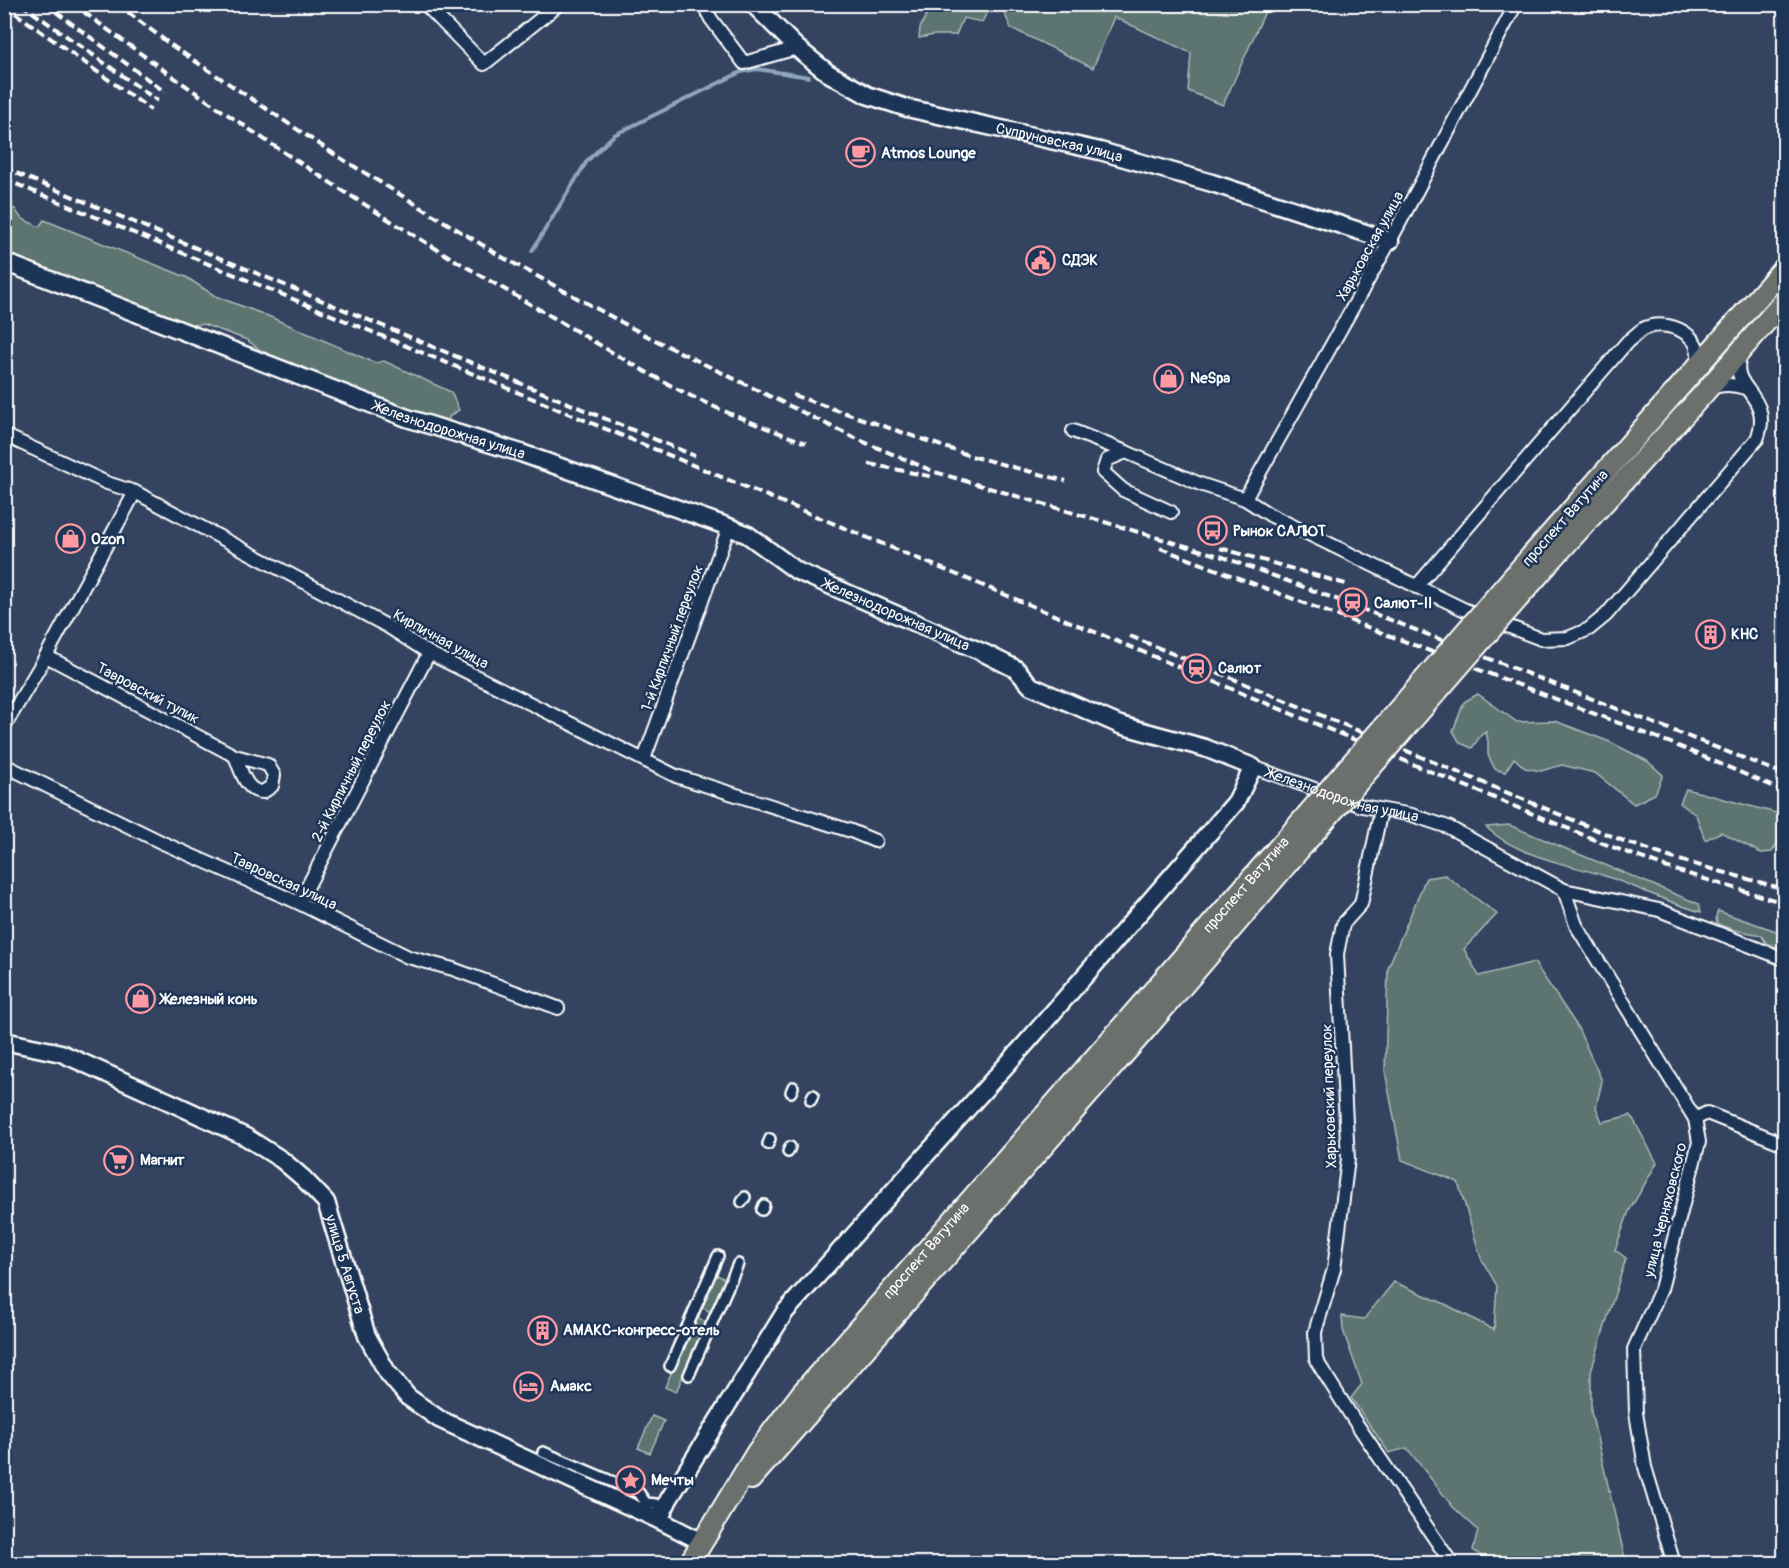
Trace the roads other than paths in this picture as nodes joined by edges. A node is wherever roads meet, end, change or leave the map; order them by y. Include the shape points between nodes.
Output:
1 (425, 4) edge
2 (559, 4) edge
3 (703, 4) edge
4 (753, 4) edge
5 (1516, 4) edge
6 (797, 48) junction
7 (1390, 241) junction
8 (4, 262) edge
9 (1785, 268) edge
10 (1785, 301) edge
11 (1729, 333) junction
12 (1694, 341) junction
13 (1744, 347) junction
14 (1690, 377) junction
15 (1745, 388) junction
16 (1704, 393) junction
17 (1073, 431) dead end
18 (4, 435) edge
19 (1126, 452) junction
20 (135, 492) junction
21 (1245, 499) junction
22 (1171, 512) dead end
23 (729, 526) junction
24 (1540, 560) junction
25 (1416, 587) junction
26 (429, 653) junction
27 (46, 656) junction
28 (4, 727) edge
29 (235, 756) dead end
30 (644, 759) junction
31 (4, 765) edge
32 (1253, 767) junction
33 (1381, 810) junction
34 (875, 841) dead end
35 (1564, 890) junction
36 (299, 903) junction
37 (1785, 959) edge
38 (558, 1008) dead end
39 (4, 1041) edge
40 (1695, 1119) junction
41 (1785, 1144) edge
42 (718, 1256) dead end
43 (738, 1264) dead end
44 (670, 1366) dead end
45 (689, 1375) dead end
46 (543, 1452) dead end
47 (651, 1509) junction
48 (702, 1542) junction
49 (689, 1563) edge
50 (1452, 1563) edge
51 (1674, 1563) edge

1 - 2 street via 484,64
3 - 6 street via 744,63
4 - 6 street, Супруновская улица
5 - 7 street, Харьковская улица
6 - 7 street, Супруновская улица via 828,73 867,95 907,108 1100,151
7 - 21 street, Харьковская улица
8 - 23 street, Железнодорожная улица via 407,418 521,453
9 - 11 main road, проспект Ватутина
10 - 13 main road, проспект Ватутина
11 - 12 street via 1715,340
11 - 14 main road, проспект Ватутина
12 - 14 street via 1699,355
12 - 25 street via 1682,331 1660,325 1643,329 1628,341
13 - 15 street via 1737,363
13 - 16 main road, проспект Ватутина
14 - 24 main road, проспект Ватутина
15 - 16 street via 1718,386
15 - 25 street via 1758,402 1761,413 1762,427 1757,439 1606,615 1589,629 1568,638 1541,639
16 - 24 main road, проспект Ватутина
17 - 19 street
18 - 20 street, Кирпичная улица
19 - 21 street
19 - 22 street via 1107,460 1103,472 1123,490
20 - 26 street, Кирпичная улица via 387,626
20 - 27 street
21 - 25 street
23 - 30 street, 1-й Кирпичный переулок
23 - 32 street, Железнодорожная улица via 797,571 1016,669 1031,686 1120,725 1204,748
24 - 48 main road, проспект Ватутина, bridge via 1292,844 770,1459 721,1511
26 - 30 street, Кирпичная улица
26 - 36 street, 2-й Кирпичный переулок
27 - 28 street
27 - 29 street, Тавровский тупик
30 - 34 street, Кирпичная улица via 676,776
31 - 36 street, Тавровская улица via 163,843
32 - 33 street, Железнодорожная улица
32 - 47 street via 1236,802 785,1312 669,1500
33 - 35 street, Железнодорожная улица via 1448,827
33 - 50 street, Харьковский переулок via 1361,904 1343,924 1337,954 1348,1159 1334,1269 1315,1332 1316,1360
35 - 37 street, Железнодорожная улица via 1659,910
35 - 40 street, улица Черняховского via 1576,925
36 - 38 street, Тавровская улица via 408,957 453,969
39 - 47 street, улица 5 Августа via 61,1053 246,1137 282,1160 326,1202 367,1336 387,1372 408,1397 439,1419
40 - 41 street via 1707,1113
40 - 51 street, улица Черняховского via 1699,1142 1661,1289 1634,1349 1636,1413 1645,1467
42 - 44 street
43 - 45 street
46 - 47 street via 641,1489
47 - 48 street, улица 5 Августа
48 - 49 main road, проспект Ватутина

